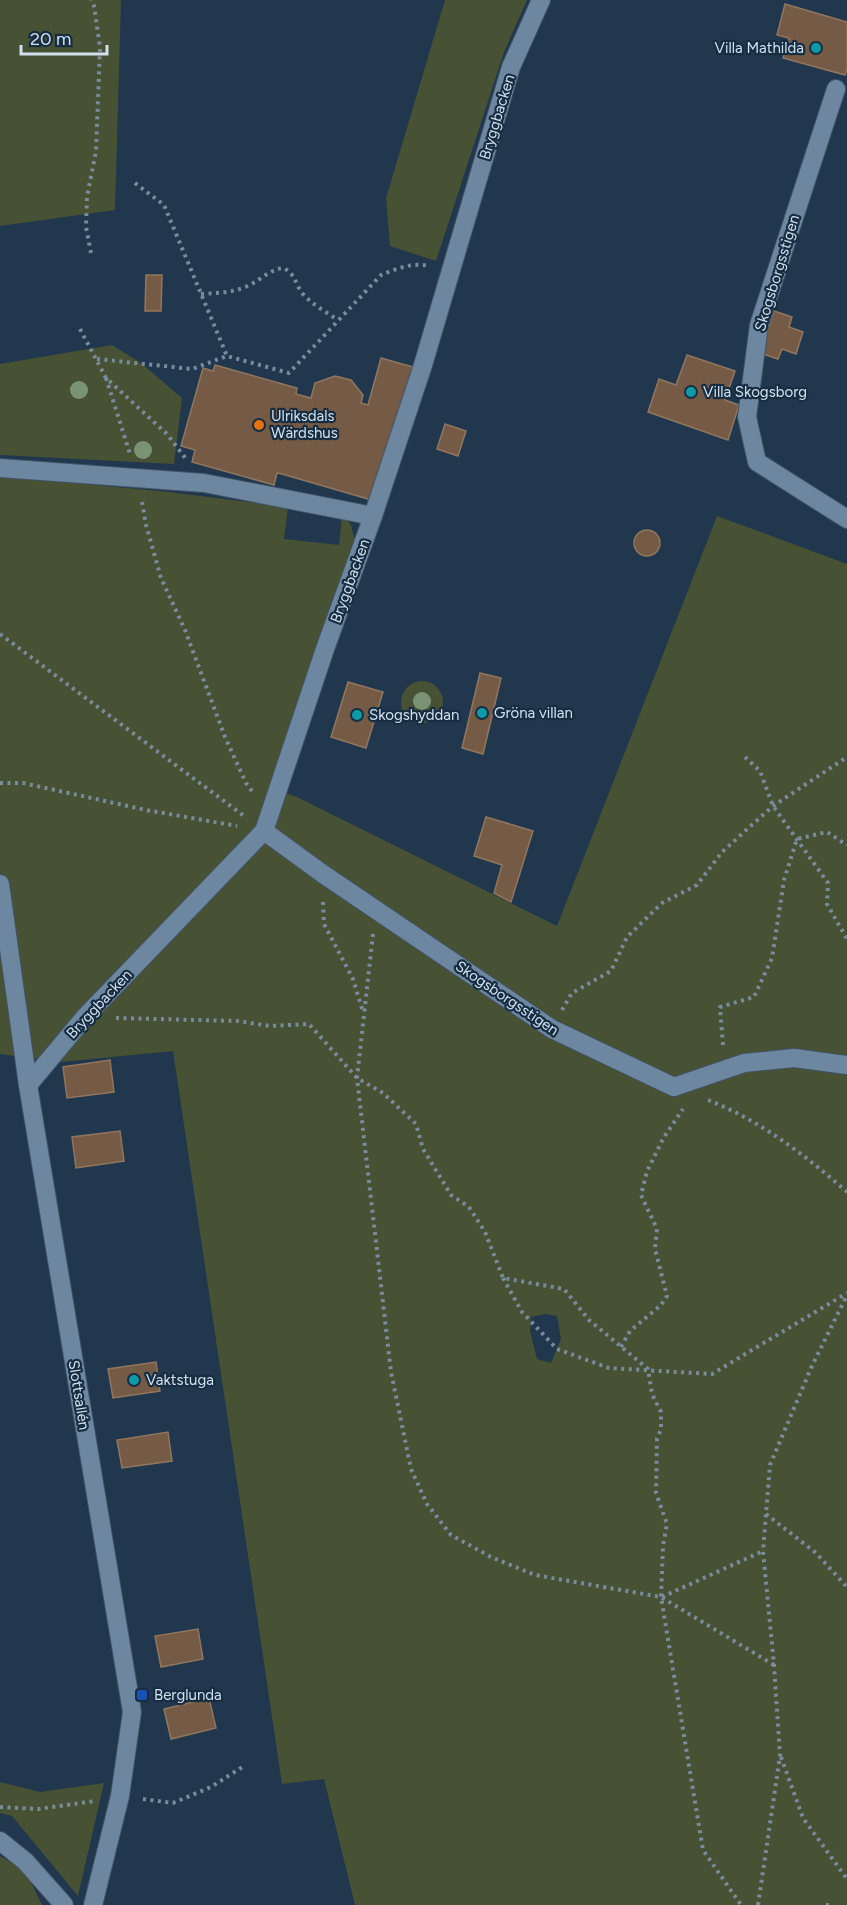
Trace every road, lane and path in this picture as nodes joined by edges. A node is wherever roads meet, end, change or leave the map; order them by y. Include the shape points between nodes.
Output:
1 (91, 0) edge
2 (541, 0) edge
3 (836, 89) dead end
4 (135, 183) dead end
5 (90, 254) dead end
6 (451, 272) junction
7 (201, 294) junction
8 (338, 320) junction
9 (80, 329) dead end
10 (227, 356) junction
11 (97, 359) junction
12 (106, 378) junction
13 (0, 468) edge
14 (138, 478) junction
15 (204, 483) junction
16 (373, 516) junction
17 (847, 519) edge
18 (0, 634) edge
19 (745, 757) dead end
20 (847, 757) edge
21 (0, 783) edge
22 (773, 806) junction
23 (267, 824) junction
24 (797, 839) junction
25 (847, 845) edge
26 (323, 874) junction
27 (0, 884) edge
28 (376, 909) junction
29 (847, 939) edge
30 (364, 1015) junction
31 (85, 1017) junction
32 (552, 1029) junction
33 (847, 1065) edge
34 (725, 1070) junction
35 (357, 1077) junction
36 (28, 1085) junction
37 (674, 1087) junction
38 (693, 1094) junction
39 (847, 1191) edge
40 (503, 1278) junction
41 (847, 1294) edge
42 (621, 1347) junction
43 (648, 1369) junction
44 (766, 1514) junction
45 (763, 1551) junction
46 (847, 1587) edge
47 (661, 1597) junction
48 (774, 1665) junction
49 (780, 1756) junction
50 (0, 1841) edge
51 (847, 1879) edge
52 (64, 1905) edge
53 (93, 1905) edge
54 (741, 1905) edge
55 (758, 1905) edge
56 (826, 1905) edge
57 (833, 1905) edge

1 - 5 path via 100,47 96,151 87,198
2 - 6 street, Bryggbacken via 512,67
3 - 17 street, Skogsborgsstigen via 759,325 747,417 757,462
4 - 7 path via 164,205
6 - 8 path via 420,264 381,275
6 - 16 street, Bryggbacken
7 - 8 path via 246,287 284,267 305,296
7 - 10 path
8 - 10 path via 289,373
9 - 11 path
10 - 11 path via 192,369
11 - 12 path
12 - 14 path
12 - 15 path via 167,434
13 - 14 street
14 - 15 street
14 - 23 path via 161,578 210,700
15 - 16 street
16 - 23 street, Bryggbacken
18 - 23 path
19 - 22 path via 760,771
20 - 22 path
21 - 23 path via 23,783 146,810
22 - 24 path
22 - 32 path via 722,852 697,885 662,903 627,937 611,971 572,993
23 - 26 street, Skogsborgsstigen
23 - 31 street, Bryggbacken
24 - 25 path via 827,832
24 - 29 path via 828,883 827,904
24 - 34 path via 784,880 772,958 754,997 720,1007
26 - 28 street, Skogsborgsstigen
26 - 30 path via 324,924 352,979
27 - 36 street, Slottsallén
28 - 30 path
28 - 32 street, Skogsborgsstigen
30 - 35 path
31 - 35 path via 238,1021 270,1026 309,1024
31 - 36 street, Bryggbacken
32 - 37 street, Skogsborgsstigen
33 - 34 street via 794,1058 744,1063
34 - 37 street
35 - 40 path via 383,1093 416,1124 423,1149 451,1195 470,1207 485,1232
35 - 47 path via 391,1372 411,1468 427,1504 451,1535 535,1575
36 - 53 street, Slottsallén via 132,1712 120,1796
37 - 38 path
38 - 39 path via 763,1127
38 - 42 path via 663,1137 641,1195 657,1229 655,1249 667,1296 630,1331
40 - 42 path via 564,1289 589,1320
40 - 43 path via 522,1312 557,1349 609,1368
41 - 43 path via 712,1374
41 - 44 path via 770,1465
42 - 43 path
43 - 47 path via 652,1394 661,1412 656,1493 667,1524
44 - 45 path
44 - 46 path via 816,1553
45 - 47 path
45 - 48 path
47 - 48 path
47 - 54 path via 703,1850
48 - 49 path
49 - 51 path via 803,1818
49 - 55 path
50 - 52 street via 25,1861
56 - 57 path

